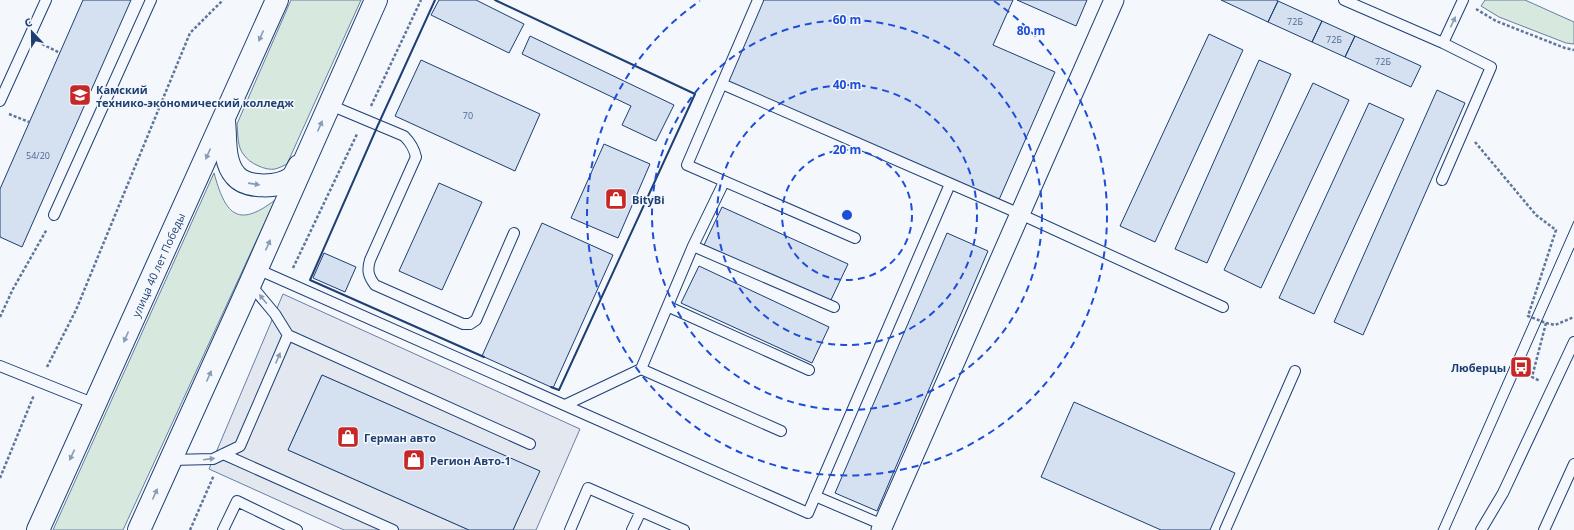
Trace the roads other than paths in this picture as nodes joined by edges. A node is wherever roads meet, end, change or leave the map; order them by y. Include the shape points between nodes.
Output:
1 (46, 0) edge
2 (151, 0) edge
3 (277, 0) edge
4 (376, 0) edge
5 (758, 0) edge
6 (1114, 0) edge
7 (1344, 0) edge
8 (1463, 1) edge
9 (1443, 43) junction
10 (722, 84) junction
11 (0, 101) edge
12 (330, 105) junction
13 (224, 118) junction
14 (311, 147) junction
15 (1442, 180) dead end
16 (724, 182) junction
17 (950, 184) junction
18 (1020, 214) junction
19 (54, 215) road end
20 (514, 233) dead end
21 (855, 238) dead end
22 (693, 246) junction
23 (254, 277) junction
24 (669, 307) junction
25 (834, 307) dead end
26 (1223, 307) dead end
27 (288, 335) junction
28 (1574, 342) edge
29 (0, 366) edge
30 (641, 369) junction
31 (809, 370) dead end
32 (1295, 371) dead end
33 (95, 404) junction
34 (565, 405) junction
35 (781, 431) dead end
36 (530, 444) dead end
37 (223, 454) junction
38 (170, 460) junction
39 (1574, 464) edge
40 (815, 496) junction
41 (641, 511) junction
42 (882, 528) edge
43 (38, 530) edge
44 (139, 530) edge
45 (224, 530) edge
46 (297, 530) edge
47 (393, 530) edge
48 (570, 530) edge
49 (632, 530) edge
50 (684, 530) edge
51 (1225, 530) edge
52 (1481, 530) edge
53 (1544, 530) edge

1 - 11 lane
2 - 19 lane
3 -> 13 street, улица 40 лет Победы
4 - 12 street
5 - 10 lane
6 - 18 street
7 - 9 lane
9 -> 8 lane
9 - 15 lane via 1491,67
10 - 16 lane via 687,165
10 - 17 lane
14 -> 12 street
12 - 20 lane via 404,136 414,149 416,157 370,260 368,269 375,285 463,324 470,324 476,320
13 -> 14 street via 227,159 235,176 249,184 275,186 293,177
13 -> 33 street, улица 40 лет Победы
23 -> 14 street
16 - 21 lane
16 - 22 lane
17 - 18 lane
17 - 40 lane
18 - 26 lane
18 - 42 street
22 - 24 lane
22 - 25 lane
27 -> 23 lane
23 - 34 lane via 286,282
38 -> 23 street
24 - 30 lane
24 - 31 lane
27 - 36 lane
37 -> 27 lane via 240,446
28 - 52 lane via 1503,493
29 - 33 lane
30 - 34 lane
30 - 35 lane
32 - 51 lane
33 -> 43 street, улица 40 лет Победы
34 - 40 lane via 808,512
38 -> 37 lane via 213,459
37 - 47 lane
44 -> 38 street
39 - 53 lane
40 - 42 lane
41 - 48 lane via 588,488
41 - 49 lane
41 - 50 lane
45 - 46 lane via 237,501

